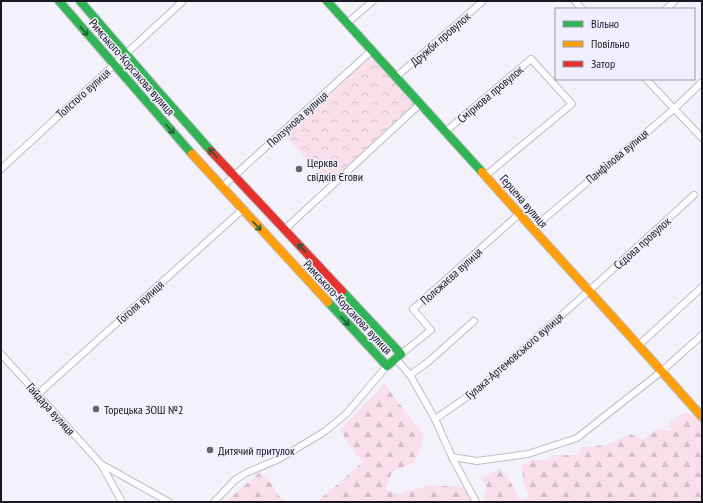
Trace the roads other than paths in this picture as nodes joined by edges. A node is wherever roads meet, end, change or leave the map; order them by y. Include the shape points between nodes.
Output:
1 (59, 1) edge
2 (80, 1) edge
3 (183, 1) edge
4 (327, 1) edge
5 (373, 1) edge
6 (483, 1) edge
7 (675, 1) edge
8 (667, 8) edge
9 (347, 23) junction
10 (372, 50) junction
11 (125, 55) junction
12 (113, 66) junction
13 (396, 77) junction
14 (647, 80) edge
15 (702, 82) edge
16 (420, 104) junction
17 (674, 108) junction
18 (446, 131) junction
19 (702, 138) edge
20 (1, 169) edge
21 (234, 176) junction
22 (485, 176) junction
23 (222, 188) junction
24 (694, 195) dead end
25 (242, 210) junction
26 (518, 214) junction
27 (532, 229) junction
28 (284, 230) junction
29 (702, 287) edge
30 (590, 290) junction
31 (474, 321) dead end
32 (702, 335) edge
33 (639, 345) junction
34 (1, 354) edge
35 (399, 356) junction
36 (387, 366) junction
37 (662, 371) junction
38 (410, 375) junction
39 (38, 394) junction
40 (702, 417) edge
41 (435, 419) junction
42 (452, 457) junction
43 (101, 464) junction
44 (122, 502) edge
45 (169, 502) edge
46 (214, 502) edge
47 (476, 502) edge

1 -> 12 street, Римського-Корсакова вулиця
2 - 11 street, Римського-Корсакова вулиця
3 - 11 street, Толстого вулиця
4 - 9 street, Герцена вулиця
5 - 9 street
6 - 13 street, Дружби провулок
7 - 8 street
9 - 10 street, Герцена вулиця
10 - 13 street, Герцена вулиця
10 - 21 street, Ползунова вулиця
11 - 12 street, Толстого вулиця
21 -> 11 street, Римського-Корсакова вулиця
12 - 20 street, Толстого вулиця
12 -> 23 street, Римського-Корсакова вулиця
13 - 16 street, Герцена вулиця
14 - 17 street
15 - 17 street, Панфілова вулиця
16 - 18 street, Герцена вулиця
16 - 28 street
17 - 19 street
17 - 27 street, Панфілова вулиця
18 - 22 street, Герцена вулиця
18 - 22 street, Смірнова провулок via 531,59 572,104
21 - 23 street, Ползунова вулиця
21 - 28 street, Римського-Корсакова вулиця
22 - 26 street, Герцена вулиця
23 - 25 street, Римського-Корсакова вулиця
24 - 30 street, Сєдова провулок
25 -> 36 street, Римського-Корсакова вулиця
25 - 39 street, Гоголя вулиця
26 - 27 street, Герцена вулиця
26 - 35 street, Полєжаєва вулиця via 414,309 431,330
27 - 30 street, Герцена вулиця
35 -> 28 street, Римського-Корсакова вулиця
29 - 33 street
30 - 33 street, Герцена вулиця
30 - 41 street, Гулака-Артемовського вулиця via 477,390
31 - 38 street
32 - 37 street
33 - 37 street, Герцена вулиця
34 - 39 street, Гайдара вулиця
35 - 36 street, Римського-Корсакова вулиця
35 - 38 street
36 - 46 street via 346,414 324,432 279,459 246,473 235,480
37 - 40 street, Герцена вулиця
37 - 42 street via 577,438 528,454 477,461
38 - 41 street
39 - 43 street, Гайдара вулиця
41 - 42 street
42 - 47 street
43 - 44 street
43 - 45 street

